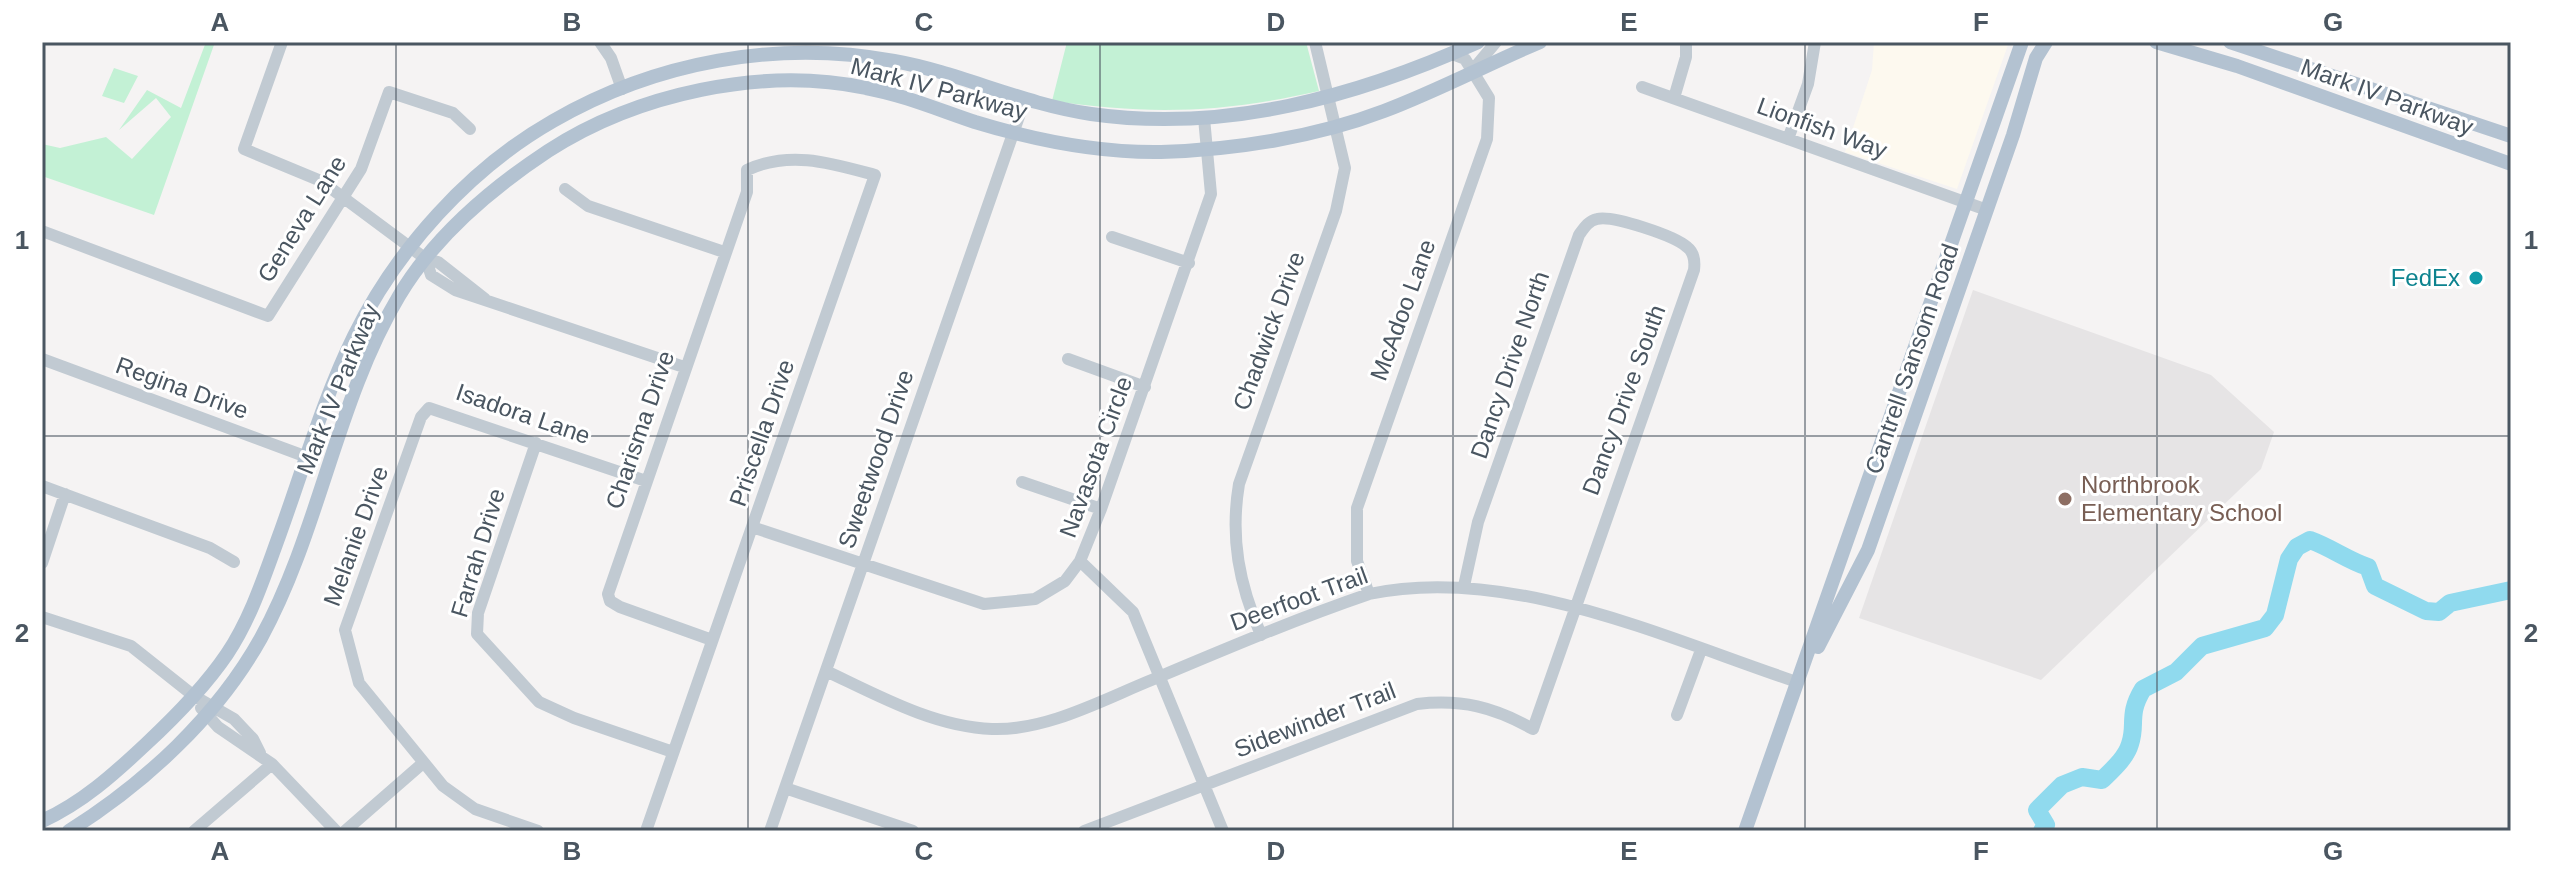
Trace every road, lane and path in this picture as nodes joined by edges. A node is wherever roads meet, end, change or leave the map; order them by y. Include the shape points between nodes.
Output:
1 (282, 42) edge
2 (600, 42) edge
3 (1315, 42) edge
4 (1478, 42) edge
5 (1496, 42) edge
6 (1540, 42) edge
7 (1686, 42) edge
8 (1815, 42) edge
9 (2022, 42) edge
10 (2046, 42) edge
11 (2156, 42) edge
12 (2230, 42) edge
13 (1452, 54) junction
14 (1471, 72) junction
15 (1642, 87) dead end
16 (622, 89) junction
17 (1329, 98) junction
18 (1674, 98) junction
19 (1024, 102) junction
20 (2443, 112) junction
21 (1204, 118) junction
22 (1336, 126) junction
23 (470, 129) dead end
24 (1014, 132) junction
25 (2511, 136) edge
26 (2433, 138) junction
27 (1788, 139) junction
28 (1206, 148) junction
29 (2511, 164) edge
30 (747, 170) joint
31 (565, 189) dead end
32 (345, 196) junction
33 (1965, 203) junction
34 (1987, 210) junction
35 (42, 231) edge
36 (1649, 231) joint
37 (1112, 237) dead end
38 (410, 245) junction
39 (724, 252) junction
40 (426, 259) junction
41 (1189, 263) junction
42 (1922, 326) junction
43 (1945, 334) junction
44 (42, 359) edge
45 (1068, 359) dead end
46 (684, 367) junction
47 (1145, 387) junction
48 (429, 408) joint
49 (536, 443) junction
50 (307, 457) junction
51 (646, 481) junction
52 (1022, 482) dead end
53 (42, 486) edge
54 (65, 494) junction
55 (1101, 509) junction
56 (752, 527) junction
57 (1849, 535) junction
58 (1871, 542) junction
59 (1080, 561) junction
60 (234, 562) dead end
61 (42, 563) edge
62 (863, 564) junction
63 (1464, 586) junction
64 (1369, 594) junction
65 (1574, 608) junction
66 (42, 617) edge
67 (1261, 635) junction
68 (712, 640) junction
69 (1701, 650) junction
70 (826, 671) junction
71 (1160, 676) junction
72 (1797, 682) junction
73 (194, 696) junction
74 (209, 710) junction
75 (1677, 715) dead end
76 (673, 752) junction
77 (423, 763) junction
78 (272, 764) junction
79 (1205, 787) junction
80 (785, 788) junction
81 (42, 821) edge
82 (69, 831) edge
83 (194, 831) edge
84 (336, 831) edge
85 (345, 831) edge
86 (538, 831) edge
87 (646, 831) edge
88 (770, 831) edge
89 (913, 831) edge
90 (1084, 831) edge
91 (1223, 831) edge
92 (1745, 831) edge

1 - 32 street via 244,149
2 - 16 street
3 - 17 street, Chadwick Drive
4 - 13 main road, Mark IV Parkway
5 - 14 street
6 - 14 main road, Mark IV Parkway
7 - 18 street
8 - 27 street via 1808,84
9 - 33 main road, Cantrell Sansom Road
10 - 34 main road, Cantrell Sansom Road via 2036,58
11 - 26 main road, Mark IV Parkway
12 - 20 main road, Mark IV Parkway
13 - 14 street, McAdoo Lane via 1465,59
13 - 17 main road, Mark IV Parkway
14 - 22 main road, Mark IV Parkway
14 - 64 street, McAdoo Lane via 1489,98 1487,139 1357,508 1357,561
15 - 18 street, Lionfish Way
16 - 19 main road, Mark IV Parkway via 748,55 813,52 895,61
16 - 38 main road, Mark IV Parkway via 552,121 510,149
17 - 21 main road, Mark IV Parkway
17 - 22 street, Chadwick Drive
18 - 27 street, Lionfish Way
19 - 21 main road, Mark IV Parkway via 1093,114
19 - 24 street, Sweetwood Drive
20 - 25 main road, Mark IV Parkway
20 - 26 main road
21 - 28 street, Navasota Circle
22 - 28 main road, Mark IV Parkway
22 - 67 street, Chadwick Drive via 1344,181 1235,505 1237,564
23 - 32 street, Geneva Lane via 453,113 389,92 361,169
24 - 28 main road, Mark IV Parkway via 1072,145 1159,152
24 - 40 main road, Mark IV Parkway via 864,87 742,83 661,101 552,149 496,189
24 - 62 street, Sweetwood Drive
26 - 29 main road, Mark IV Parkway
27 - 33 street, Lionfish Way
28 - 41 street, Navasota Circle via 1211,194
30 - 39 street, Charisma Drive via 747,192
30 - 56 street, Priscella Drive via 769,160 819,159 875,175
31 - 39 street via 588,206
32 - 35 street, Geneva Lane via 268,316
32 - 38 street
33 - 34 street, Lionfish Way
33 - 42 main road, Cantrell Sansom Road
34 - 43 main road, Cantrell Sansom Road
36 - 63 street, Dancy Drive North via 1599,218 1579,235 1478,522
36 - 65 street, Dancy Drive South via 1687,247 1694,270
37 - 41 street
38 - 40 street
38 - 50 main road, Mark IV Parkway via 353,338
39 - 46 street, Charisma Drive
40 - 46 street via 438,262 485,299
40 - 74 main road, Mark IV Parkway via 376,338 281,599 258,642
41 - 47 street, Navasota Circle
42 - 43 main road
42 - 57 main road, Cantrell Sansom Road
43 - 58 main road, Cantrell Sansom Road
44 - 50 street, Regina Drive
45 - 47 street
46 - 51 street, Charisma Drive
47 - 55 street, Navasota Circle
48 - 49 street, Isadora Lane
48 - 77 street, Melanie Drive via 421,417 345,630 359,683
49 - 51 street, Isadora Lane
49 - 76 street, Farrah Drive via 475,622 477,634 539,702
50 - 73 main road, Mark IV Parkway via 254,605 227,654
51 - 68 street, Charisma Drive via 610,601
52 - 55 street
53 - 54 street
54 - 60 street via 210,548
54 - 61 street
55 - 59 street, Navasota Circle
56 - 62 street, Navasota Circle
56 - 68 street, Priscella Drive
57 - 58 main road
57 - 72 main road, Cantrell Sansom Road
58 - 72 main road, Cantrell Sansom Road
59 - 62 street, Navasota Circle via 1065,581 1035,599 984,604
59 - 71 street via 1133,612
62 - 70 street, Sweetwood Drive
63 - 64 street, Deerfoot Trail via 1400,587
63 - 65 street, Deerfoot Trail
64 - 67 street, Deerfoot Trail
65 - 69 street, Deerfoot Trail
65 - 79 street, Sidewinder Trail via 1533,729 1499,710 1466,702 1417,704
66 - 73 street via 131,646
67 - 71 street, Deerfoot Trail
68 - 76 street, Priscella Drive
69 - 72 street, Deerfoot Trail
69 - 75 street
70 - 71 street, Deerfoot Trail via 889,701 990,729 1063,715
70 - 80 street, Sweetwood Drive
71 - 79 street
72 - 92 main road, Cantrell Sansom Road
73 - 74 street
73 - 81 main road, Mark IV Parkway via 102,785
74 - 78 street via 243,727
74 - 82 main road, Mark IV Parkway via 159,763
76 - 87 street, Priscella Drive
77 - 85 street
77 - 86 street, Melanie Drive via 475,809
78 - 83 street
78 - 84 street
79 - 90 street, Sidewinder Trail
79 - 91 street
80 - 88 street, Sweetwood Drive
80 - 89 street

